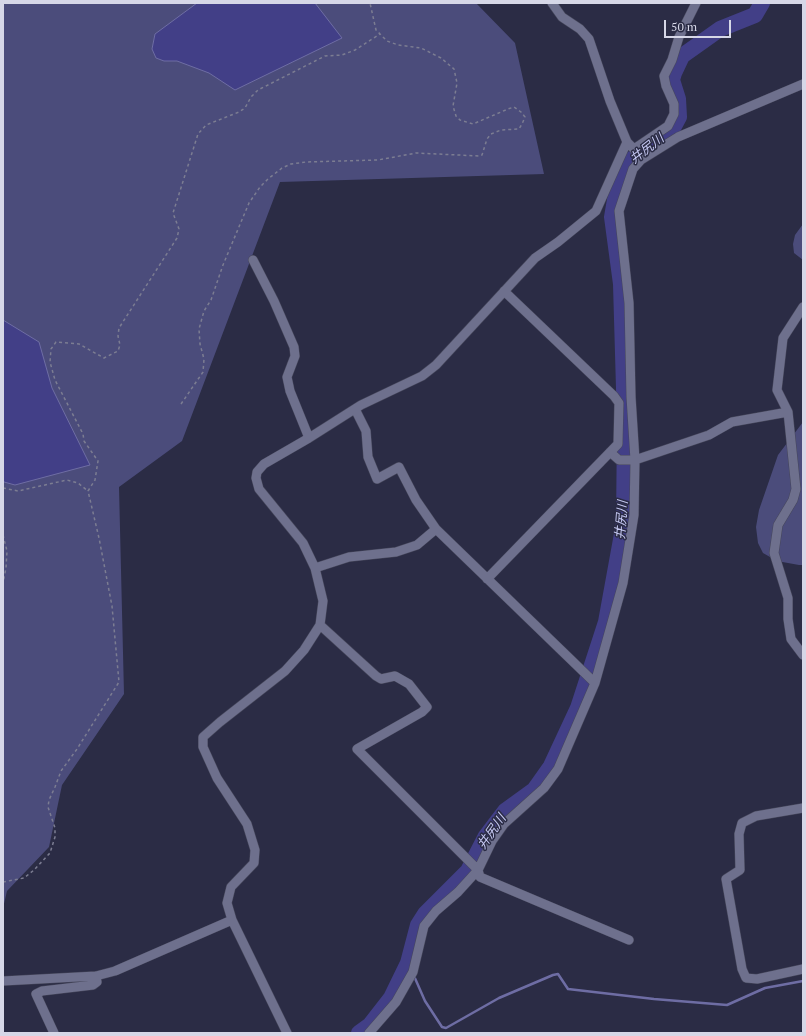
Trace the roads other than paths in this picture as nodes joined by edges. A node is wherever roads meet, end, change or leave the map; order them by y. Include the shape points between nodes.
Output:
1 (552, 3) edge
2 (696, 3) edge
3 (803, 84) edge
4 (627, 142) junction
5 (637, 154) junction
6 (253, 260) dead end
7 (504, 291) junction
8 (803, 308) edge
9 (355, 409) junction
10 (788, 412) junction
11 (309, 438) junction
12 (610, 452) junction
13 (635, 460) junction
14 (436, 529) junction
15 (315, 568) junction
16 (487, 579) junction
17 (320, 624) junction
18 (803, 655) edge
19 (595, 684) junction
20 (803, 808) edge
21 (478, 870) junction
22 (232, 920) junction
23 (629, 940) dead end
24 (803, 969) edge
25 (96, 976) junction
26 (3, 981) edge
27 (54, 1033) edge
28 (287, 1033) edge
29 (369, 1033) edge

1 - 4 street via 562,17 589,39
2 - 5 street via 664,76 674,104 674,114 668,126
3 - 5 street
4 - 5 street
4 - 7 street via 596,211 535,258
5 - 13 street via 619,211 629,303
6 - 11 street via 294,347 295,356 287,377
7 - 9 street via 436,365 422,376
7 - 12 street via 619,403 618,444
8 - 10 street via 783,338 777,390
9 - 11 street
9 - 14 street via 366,431 368,457 378,478 399,467 416,500
10 - 13 street via 732,422 709,435
10 - 18 street via 796,489 778,525 774,553 788,598 788,619 792,639
11 - 15 street via 264,464 257,472 256,478 258,489 303,543
12 - 13 street via 619,460
12 - 16 street
13 - 19 street via 634,515 623,583
14 - 15 street via 417,545 396,552 350,557
14 - 16 street
15 - 17 street via 323,601
16 - 19 street
17 - 21 street via 376,676 381,679 395,676 409,684 427,707 357,749
17 - 22 street via 304,650 285,671 203,737 204,747 218,778 247,824 255,850 254,862 231,887 227,903
19 - 21 street via 558,769 544,788 504,824 492,841
20 - 24 street via 756,816 742,823 739,834 740,870 726,879 746,978 756,979
21 - 23 street via 480,878
21 - 29 street via 424,926 413,972 396,1002
22 - 25 street via 115,971
22 - 28 street
25 - 26 street
25 - 27 street via 97,982 93,985 42,991 36,994

